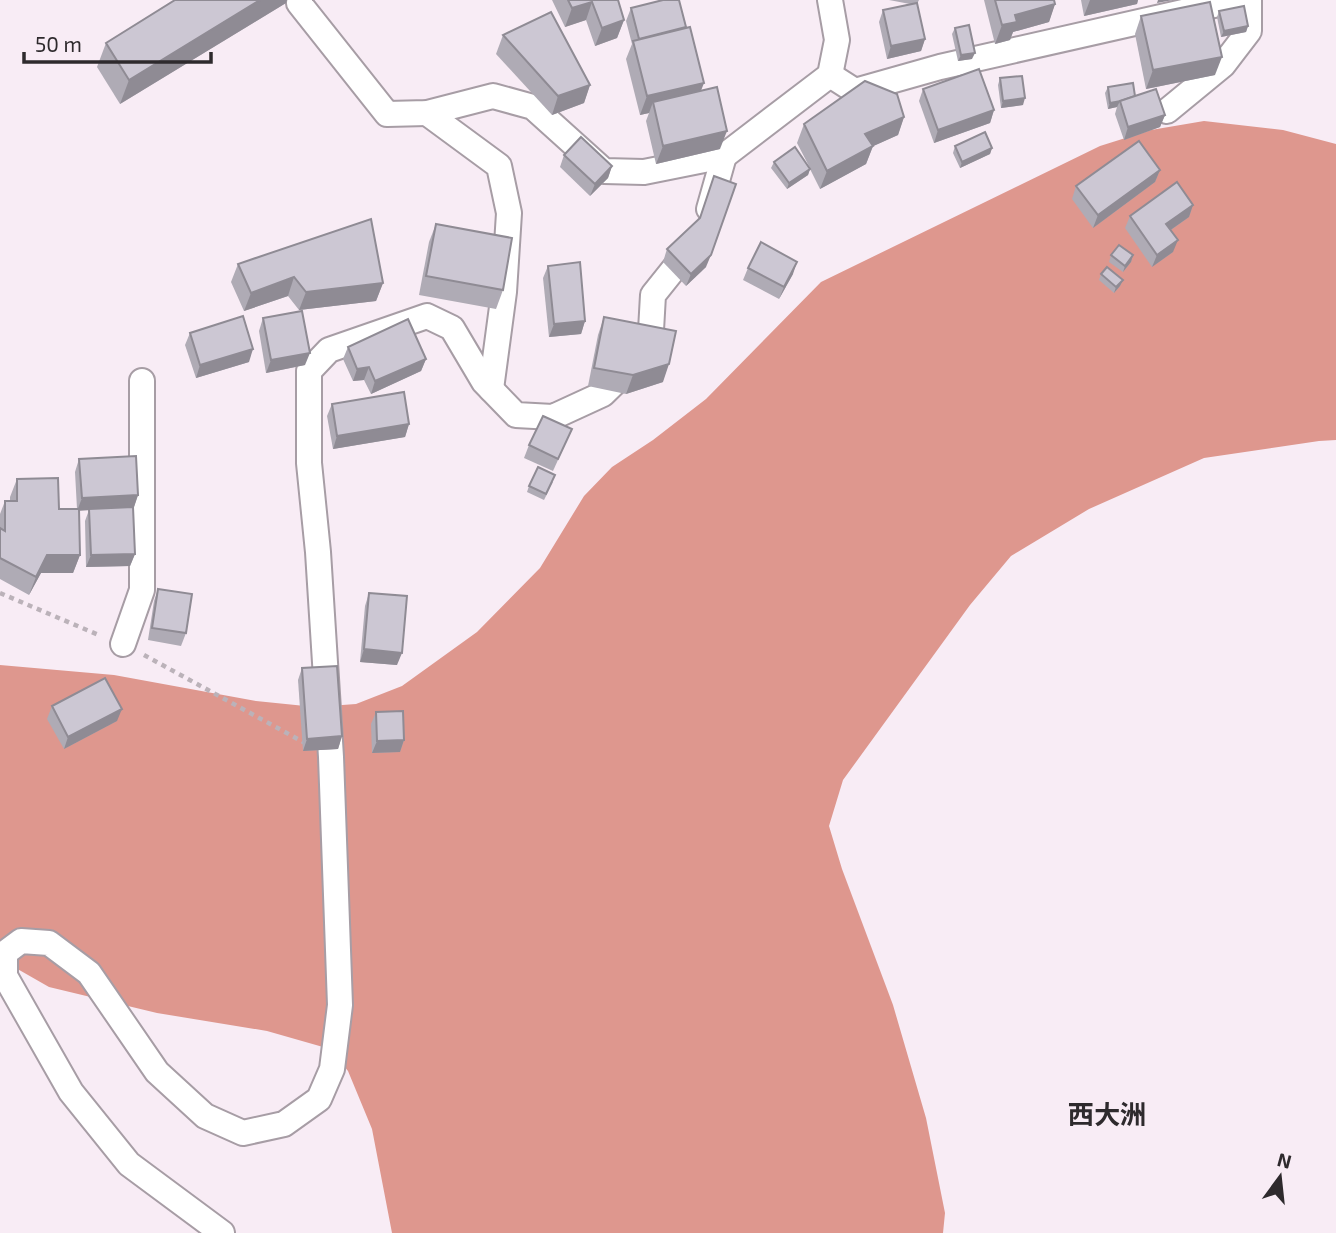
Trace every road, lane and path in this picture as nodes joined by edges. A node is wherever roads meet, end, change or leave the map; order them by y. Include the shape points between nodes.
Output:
1 (300, 0) edge
2 (830, 0) edge
3 (1237, 0) edge
4 (1249, 0) edge
5 (830, 75) junction
6 (1167, 111) edge
7 (427, 113) junction
8 (724, 156) junction
9 (142, 381) dead end
10 (491, 389) junction
11 (0, 593) edge
12 (123, 644) junction
13 (331, 757) junction
14 (222, 1233) edge

1 - 7 street via 387,114
2 - 5 street via 837,40
3 - 5 street via 940,66 856,91
4 - 6 street via 1249,31 1223,65
5 - 8 street
7 - 8 street via 492,96 533,107 604,171 644,172
7 - 10 street via 499,166 509,213
8 - 10 street via 702,234 653,295 650,348 603,394 553,416 516,415
9 - 12 street via 142,590
10 - 13 street via 452,328 427,316 329,350 309,371 309,463
11 - 12 path
12 - 13 path
13 - 14 street via 340,1005 332,1069 319,1099 285,1124 243,1133 205,1116 157,1072 89,973 49,943 21,941 5,953 5,976 71,1093 129,1164

